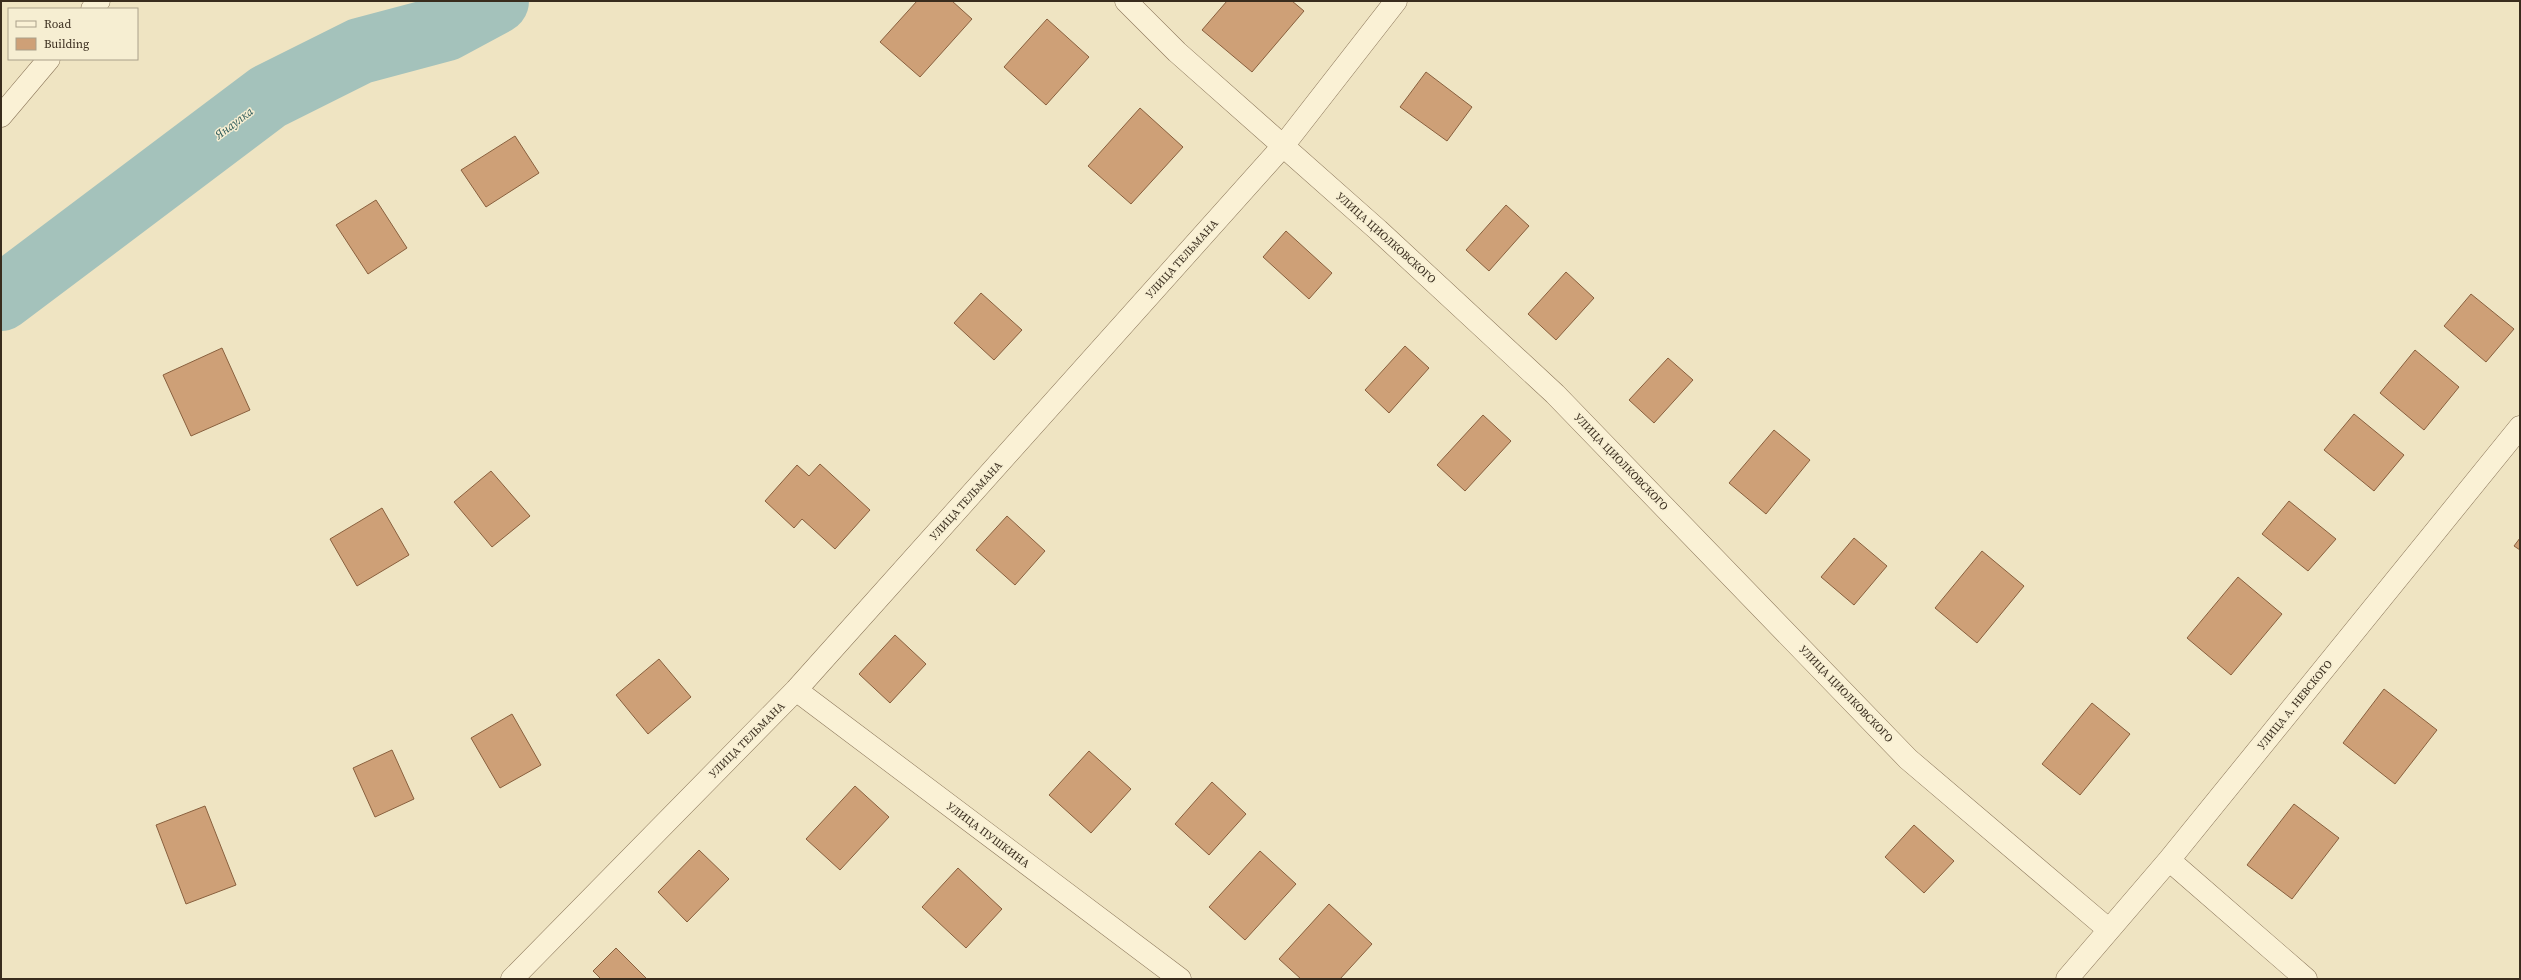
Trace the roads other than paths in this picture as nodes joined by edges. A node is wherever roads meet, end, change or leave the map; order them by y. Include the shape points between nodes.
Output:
1 (1126, 1) edge
2 (1396, 1) edge
3 (48, 60) edge
4 (1, 116) edge
5 (1283, 146) junction
6 (2520, 427) edge
7 (796, 690) junction
8 (2169, 860) junction
9 (2108, 929) junction
10 (512, 979) edge
11 (1180, 979) edge
12 (2066, 979) edge
13 (2306, 979) edge

1 - 5 street, УЛИЦА ЦИОЛКОВСКОГО via 1177,52
2 - 5 street, УЛИЦА ТЕЛЬМАНА
3 - 4 street
5 - 7 street, УЛИЦА ТЕЛЬМАНА
5 - 9 street, УЛИЦА ЦИОЛКОВСКОГО via 1555,394 1908,759
6 - 8 street, УЛИЦА А. НЕВСКОГО
7 - 10 street, УЛИЦА ТЕЛЬМАНА
7 - 11 street, УЛИЦА ПУШКИНА
8 - 9 street, УЛИЦА А. НЕВСКОГО
8 - 13 street
9 - 12 street, УЛИЦА А. НЕВСКОГО

